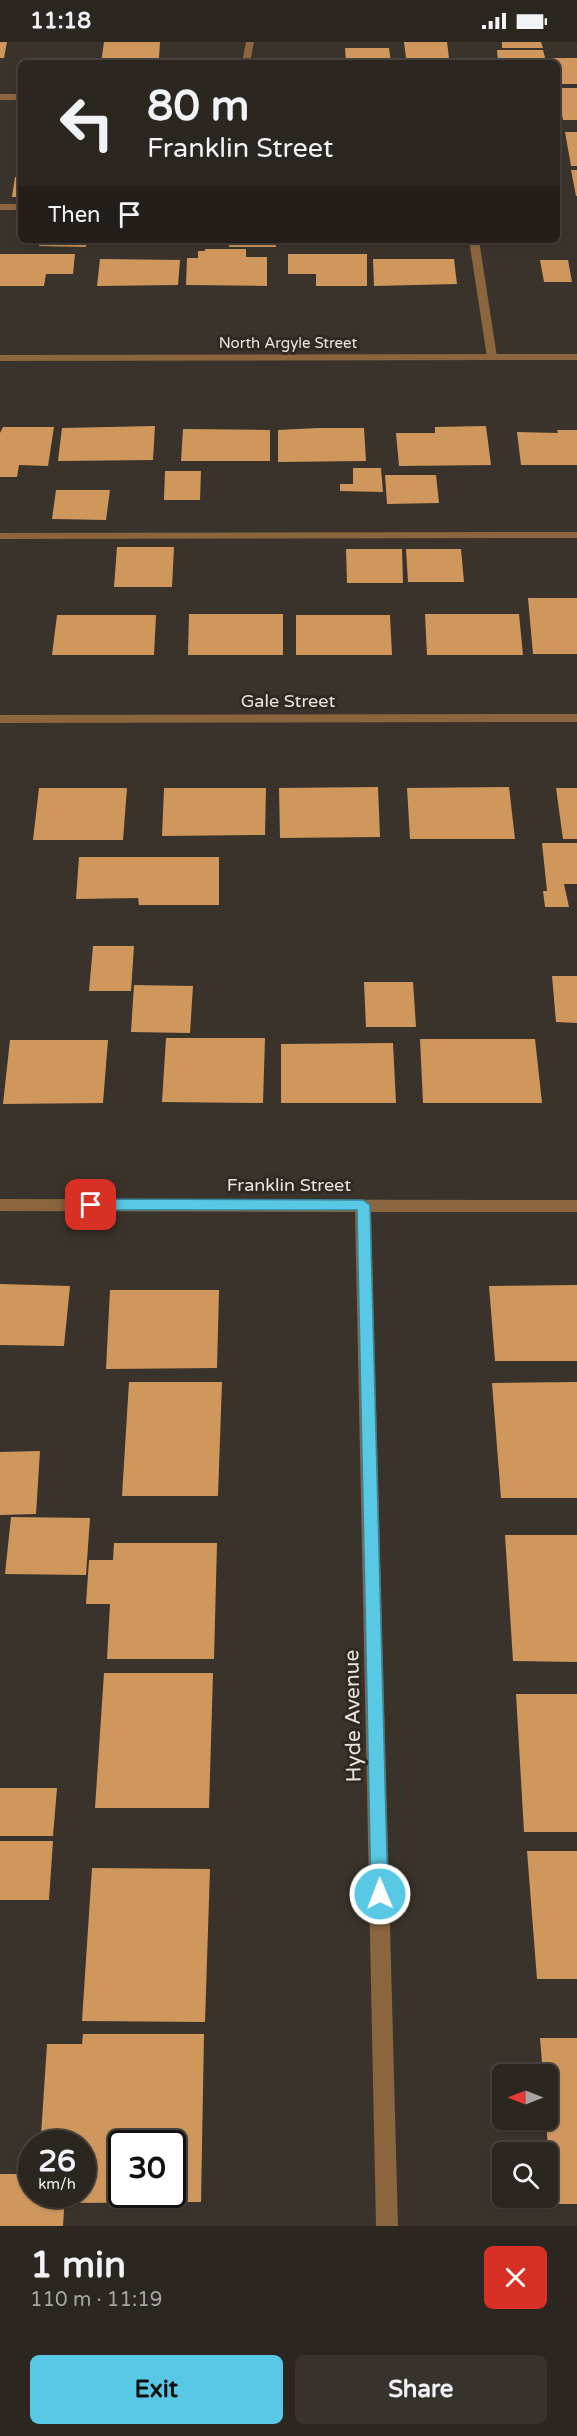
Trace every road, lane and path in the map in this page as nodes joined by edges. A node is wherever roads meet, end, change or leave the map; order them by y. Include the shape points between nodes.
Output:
1 (249, 42) edge
2 (246, 60) edge
3 (0, 97) edge
4 (18, 97) edge
5 (0, 207) edge
6 (18, 207) edge
7 (474, 243) edge
8 (492, 357) junction
9 (577, 357) edge
10 (0, 358) edge
11 (0, 536) edge
12 (577, 536) edge
13 (577, 718) edge
14 (0, 719) edge
15 (0, 1204) edge
16 (363, 1205) junction
17 (577, 1206) edge
18 (387, 2226) edge

1 - 2 street
3 - 4 street
5 - 6 street
7 - 8 street
8 - 9 street, North Argyle Street
8 - 10 street, North Argyle Street
11 - 12 street
13 - 14 street, Gale Street
15 - 16 street, Franklin Street
16 - 17 street, Franklin Street
16 - 18 street, Hyde Avenue

